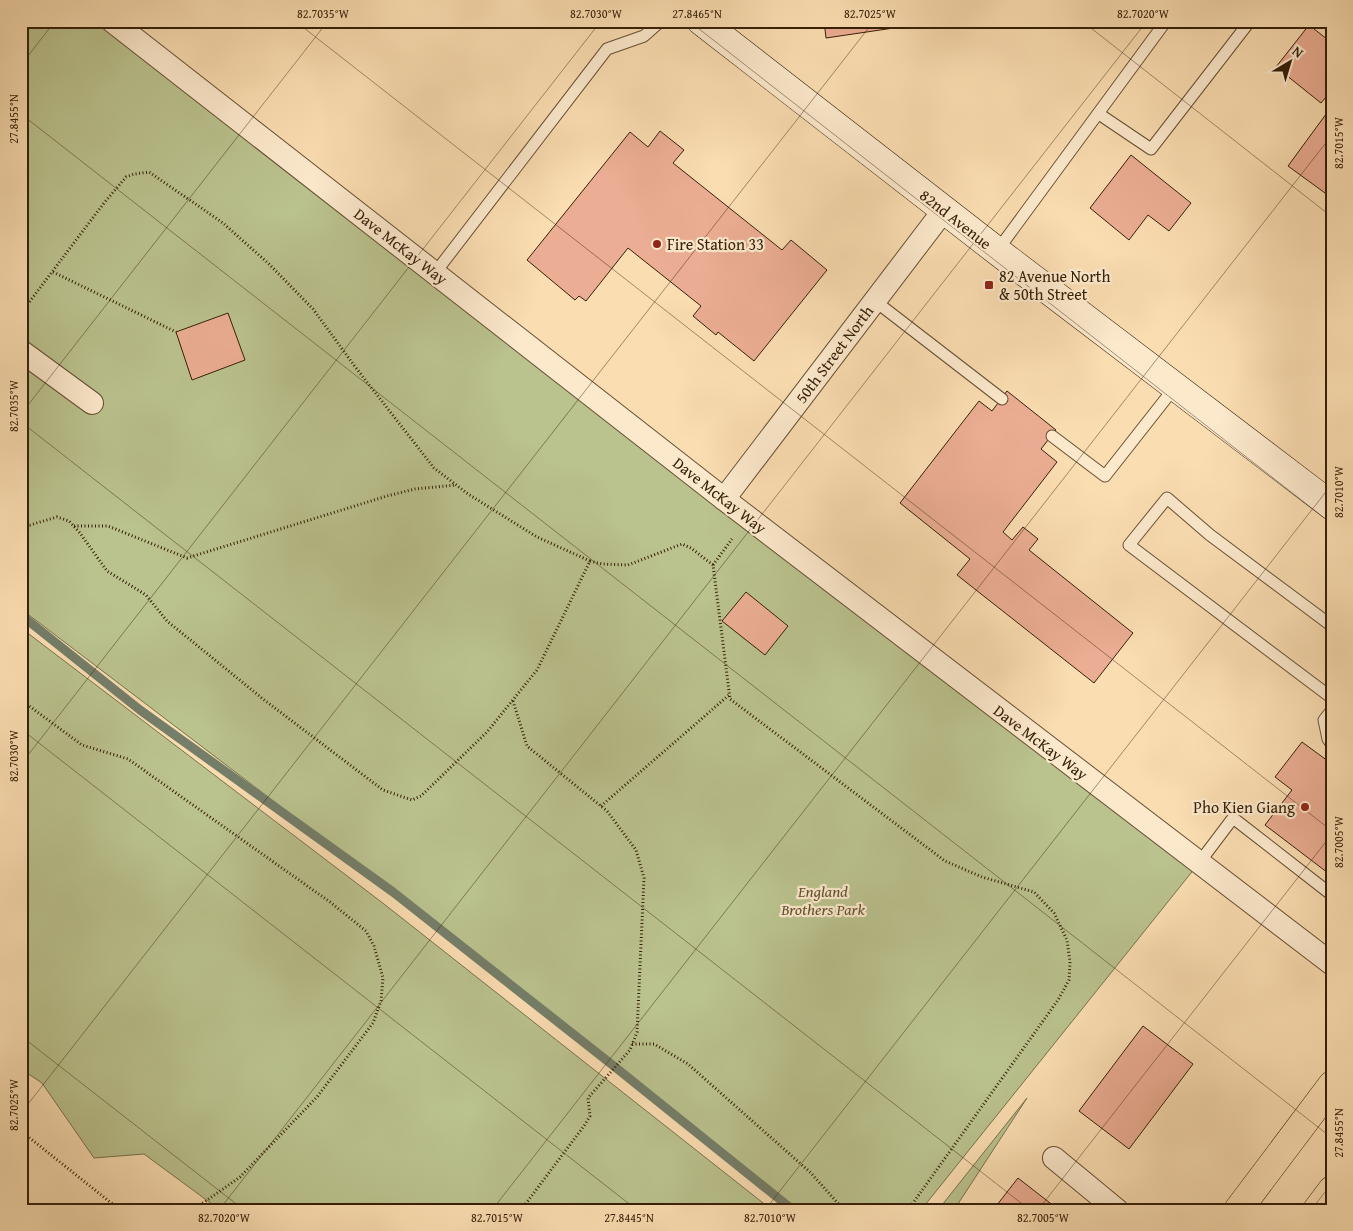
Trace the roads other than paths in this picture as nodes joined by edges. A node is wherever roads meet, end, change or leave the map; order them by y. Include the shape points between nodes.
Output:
1 (112, 21) edge
2 (661, 21) edge
3 (701, 21) edge
4 (1166, 21) edge
5 (1250, 21) edge
6 (1099, 114) junction
7 (944, 210) junction
8 (996, 251) junction
9 (435, 273) junction
10 (875, 301) junction
11 (21, 351) edge
12 (1175, 387) junction
13 (1002, 399) dead end
14 (92, 404) dead end
15 (1052, 436) dead end
16 (724, 499) junction
17 (1332, 506) edge
18 (1332, 626) edge
19 (1332, 698) edge
20 (1332, 710) edge
21 (1332, 745) edge
22 (1199, 862) junction
23 (1332, 895) edge
24 (1332, 964) edge
25 (1332, 1085) edge
26 (1054, 1158) dead end
27 (1332, 1190) edge
28 (1117, 1210) edge
29 (1238, 1210) edge
30 (1317, 1210) edge

1 - 9 street, Dave McKay Way
2 - 9 lane via 644,36 607,49
3 - 7 street, 82nd Avenue
4 - 6 lane
5 - 6 lane via 1151,149
6 - 8 lane
7 - 8 street, 82nd Avenue
7 - 10 street, 50th Street North
8 - 12 street, 82nd Avenue
9 - 16 street, Dave McKay Way
10 - 13 lane
10 - 16 street, 50th Street North
11 - 14 street
12 - 15 lane via 1105,476
12 - 17 street, 82nd Avenue
16 - 22 street, Dave McKay Way
18 - 19 lane via 1210,535 1167,498 1129,545
20 - 21 lane via 1324,720
22 - 23 lane via 1233,818
22 - 24 street, Dave McKay Way
25 - 29 main road
26 - 28 street
27 - 30 main road

